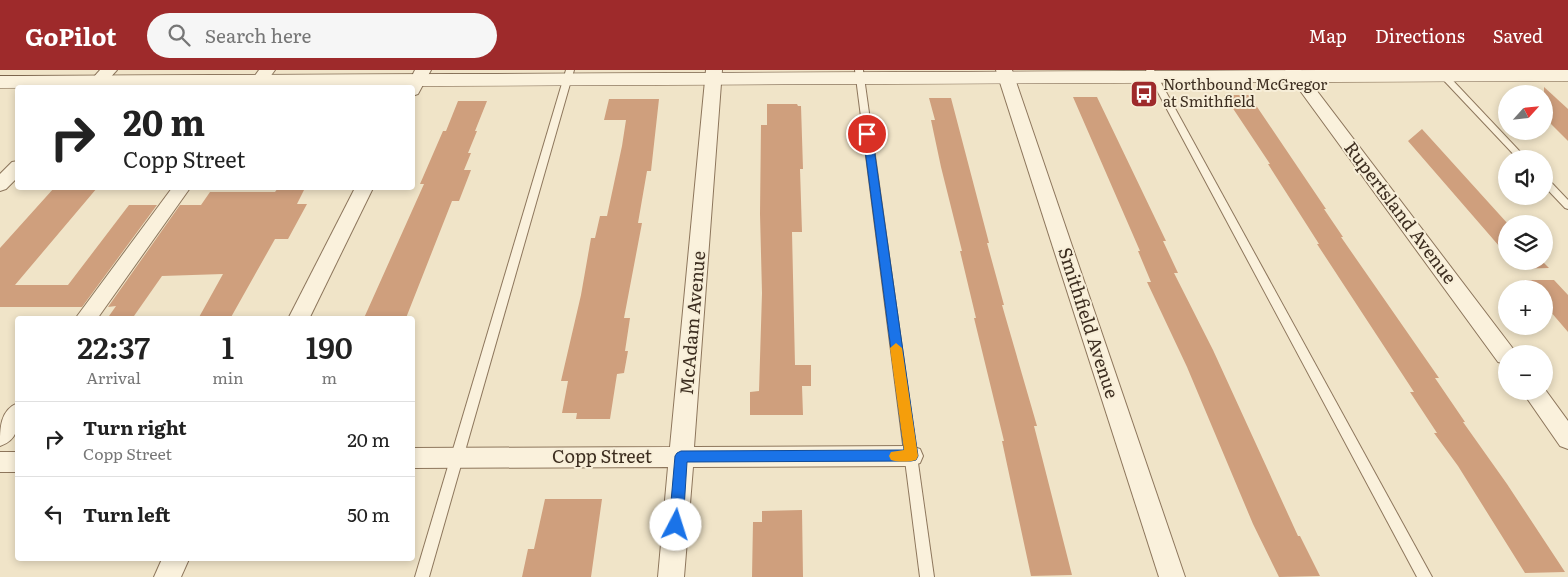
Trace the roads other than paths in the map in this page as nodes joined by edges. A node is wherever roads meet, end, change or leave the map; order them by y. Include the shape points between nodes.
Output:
1 (1295, 72) edge
2 (1440, 72) edge
3 (1152, 73) edge
4 (714, 74) edge
5 (859, 74) edge
6 (1005, 74) edge
7 (484, 75) edge
8 (569, 75) edge
9 (1568, 75) edge
10 (99, 80) edge
11 (260, 80) edge
12 (418, 81) edge
13 (0, 82) edge
14 (1514, 150) edge
15 (15, 169) edge
16 (0, 185) edge
17 (180, 190) edge
18 (363, 190) edge
19 (1553, 190) edge
20 (1568, 206) edge
21 (87, 316) edge
22 (300, 316) edge
23 (1498, 345) edge
24 (1540, 400) edge
25 (15, 416) edge
26 (0, 436) edge
27 (1568, 438) edge
28 (681, 456) junction
29 (911, 456) junction
30 (415, 458) edge
31 (456, 458) junction
32 (0, 462) edge
33 (15, 462) edge
34 (175, 561) edge
35 (167, 577) edge
36 (422, 577) edge
37 (671, 577) edge
38 (927, 577) edge
39 (1172, 577) edge
40 (1425, 577) edge

1 - 2 main road
1 - 3 main road
1 - 23 street, Rupertsland Avenue
2 - 9 main road
2 - 14 lane
3 - 6 main road
3 - 40 lane
4 - 5 main road
4 - 8 main road
4 - 28 street, McAdam Avenue
5 - 6 main road
5 - 29 lane
6 - 39 street, Smithfield Avenue
7 - 8 main road
7 - 12 main road
8 - 31 lane
10 - 11 main road
10 - 13 main road
11 - 12 main road
15 - 16 street
17 - 21 street
18 - 22 street
19 - 20 lane
24 - 27 street
25 - 26 street
28 - 29 street, Copp Street
28 - 31 street, Copp Street
28 - 37 street, McAdam Avenue
29 - 38 lane
30 - 31 street, Copp Street
31 - 36 lane
32 - 33 street
34 - 35 street

